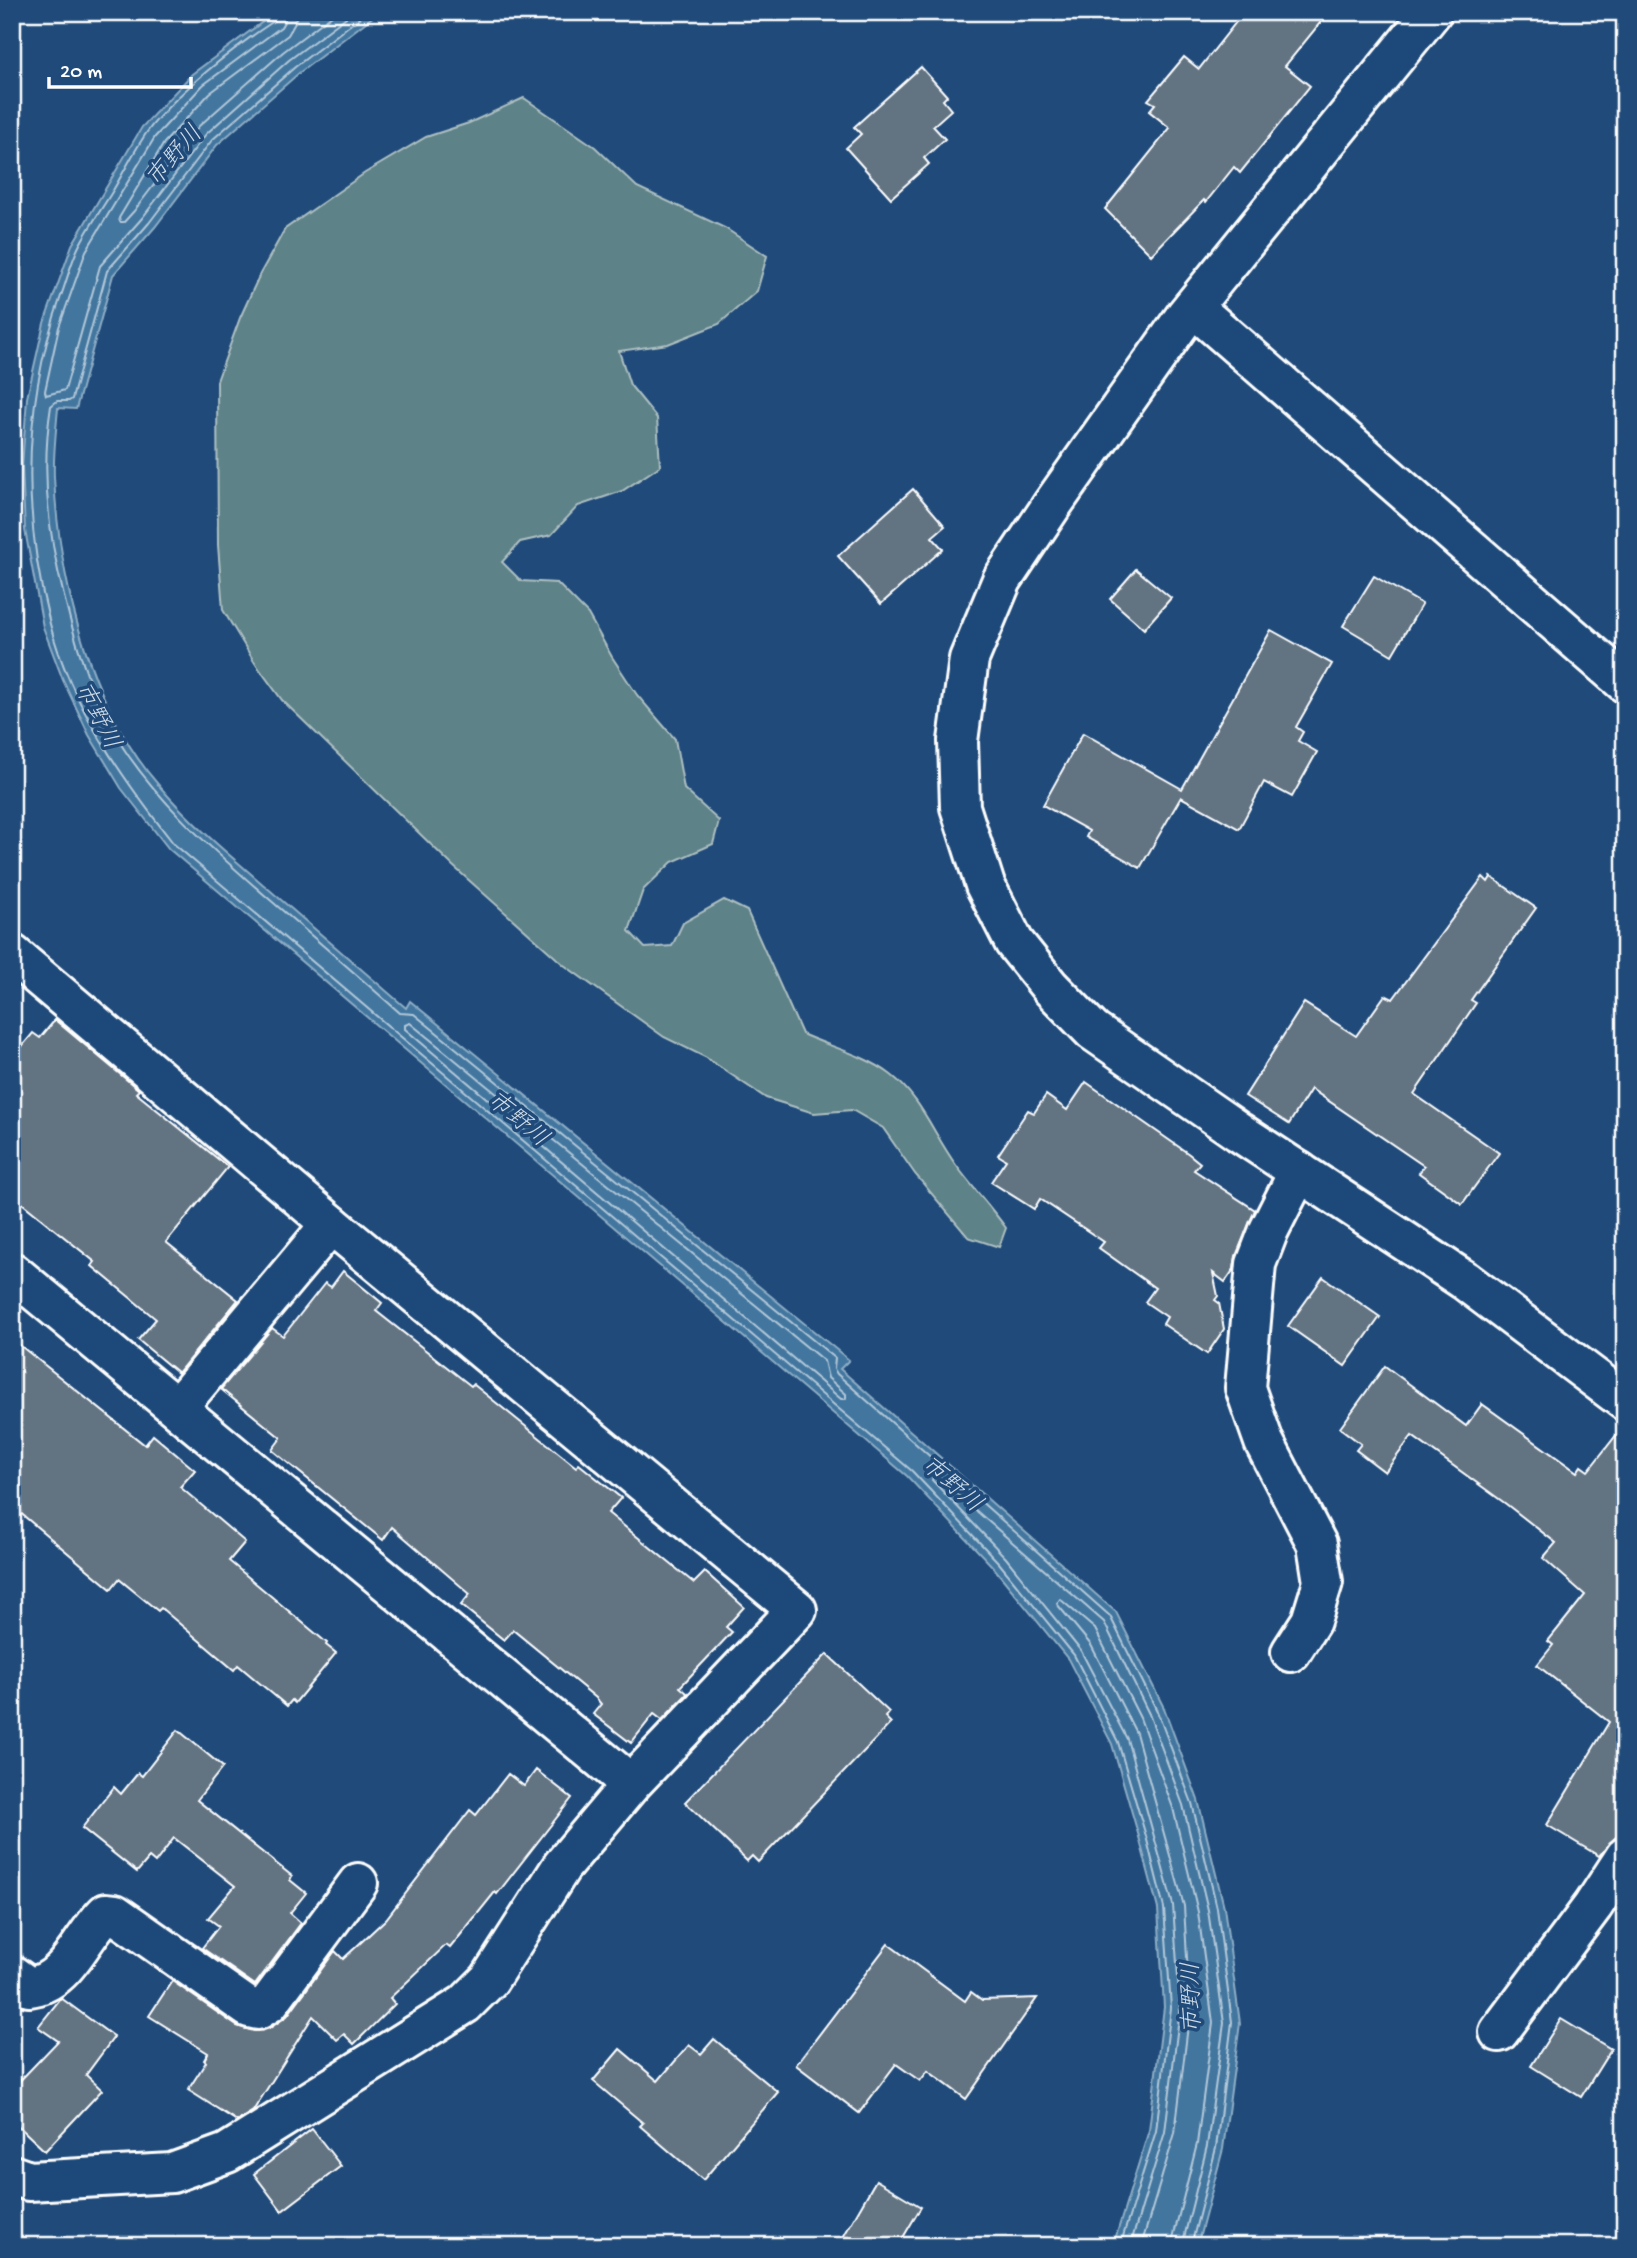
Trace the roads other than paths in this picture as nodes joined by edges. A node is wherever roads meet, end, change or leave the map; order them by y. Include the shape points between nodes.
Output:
1 (1432, 12) edge
2 (1193, 307) junction
3 (1625, 683) edge
4 (12, 954) edge
5 (1299, 1171) junction
6 (331, 1224) junction
7 (12, 1272) edge
8 (1625, 1401) edge
9 (177, 1408) junction
10 (1292, 1652) dead end
11 (631, 1784) junction
12 (1625, 1857) edge
13 (358, 1882) dead end
14 (12, 1975) edge
15 (1499, 2032) dead end
16 (12, 2175) edge

1 - 2 street
2 - 3 street
2 - 5 street via 1002,580 969,659 958,741 960,807 985,886 1014,942 1050,987 1093,1031
4 - 6 street
5 - 8 street via 1464,1280
5 - 10 street via 1256,1264 1245,1388 1264,1442 1317,1544 1323,1582 1311,1621
6 - 9 street
6 - 11 street via 797,1610
7 - 9 street
9 - 11 street
11 - 16 street via 562,1866 489,1980 465,2004 376,2061 227,2153 172,2173 29,2181
12 - 15 street
13 - 14 street via 269,2003 258,2010 115,1914 106,1913 58,1974 43,1985 29,1987

